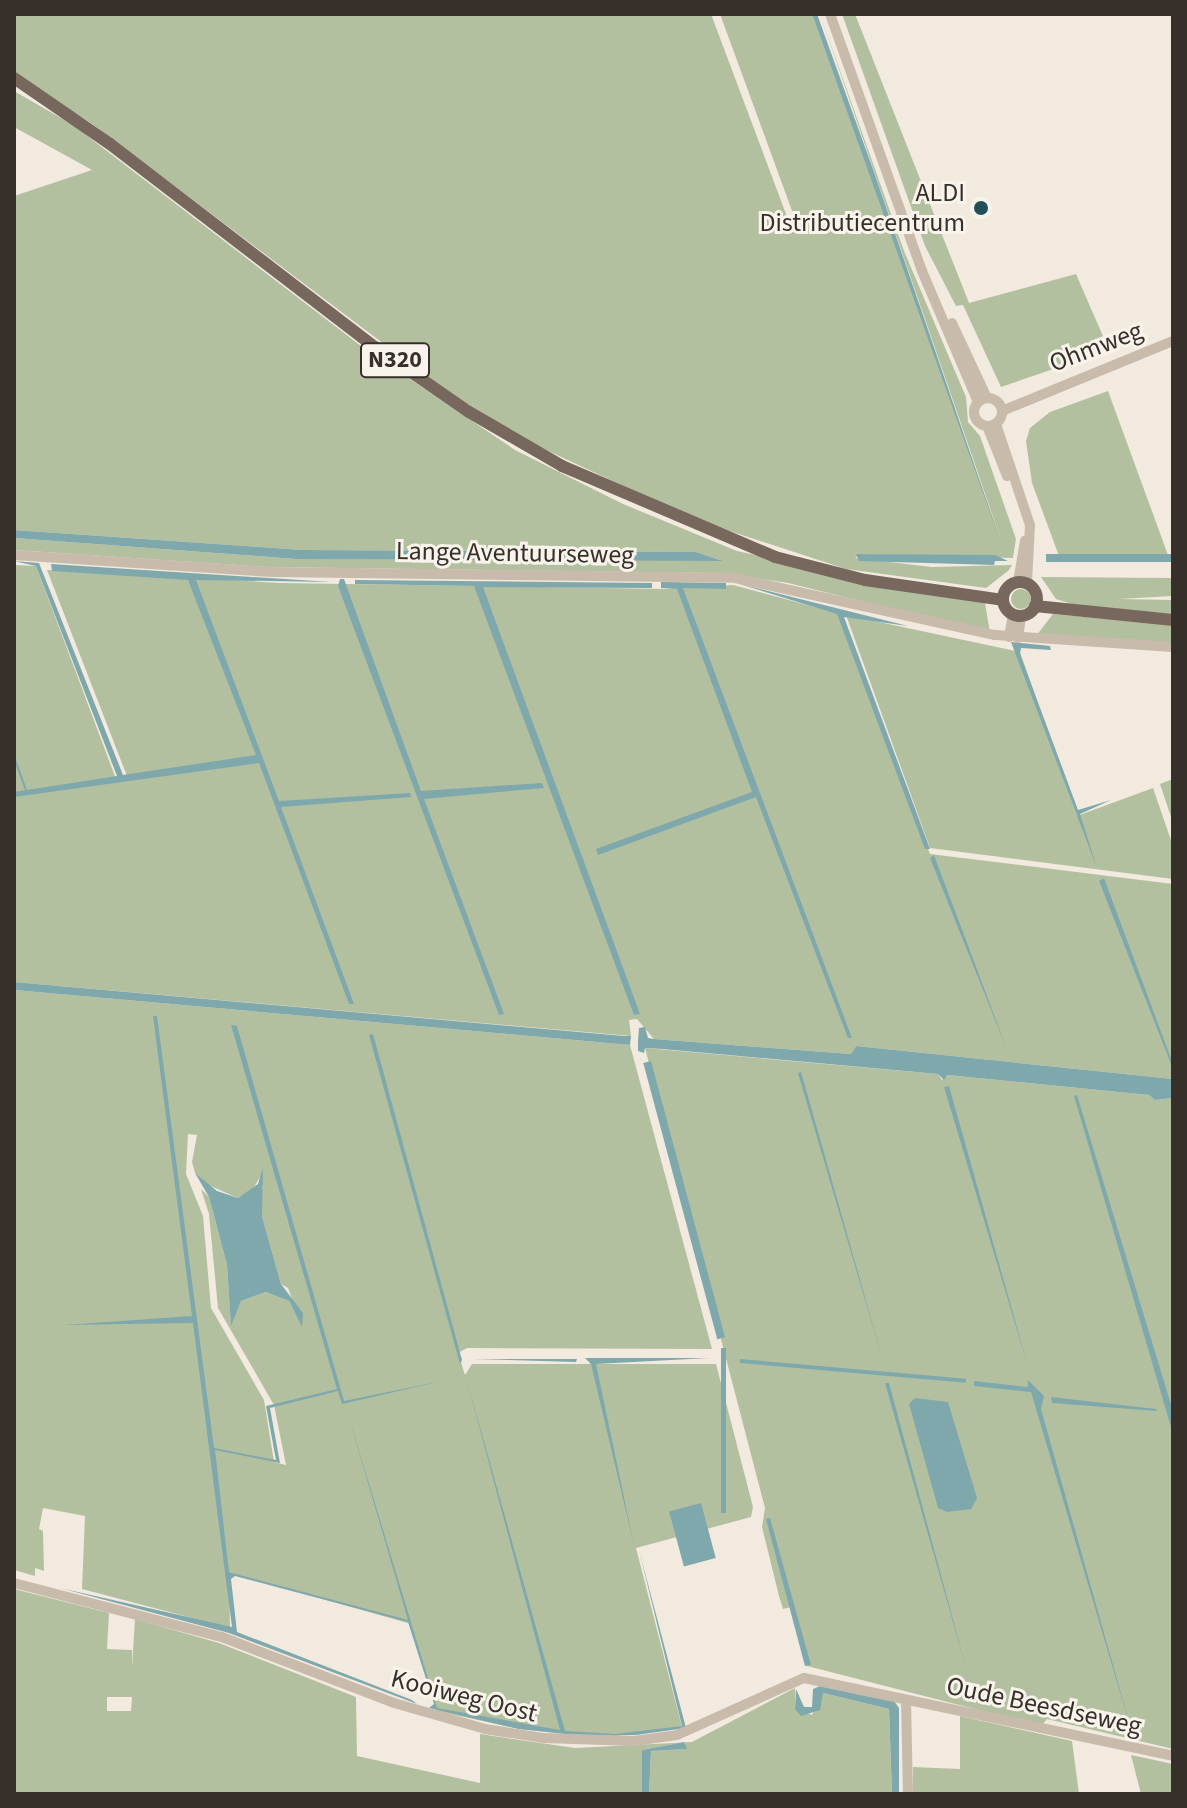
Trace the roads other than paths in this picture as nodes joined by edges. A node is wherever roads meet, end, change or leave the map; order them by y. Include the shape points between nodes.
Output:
1 (830, 14) edge
2 (837, 14) edge
3 (14, 78) edge
4 (14, 88) edge
5 (50, 103) junction
6 (1173, 341) edge
7 (982, 400) junction
8 (1001, 407) junction
9 (992, 425) junction
10 (14, 555) edge
11 (1022, 583) junction
12 (1004, 597) junction
13 (1036, 602) junction
14 (1017, 615) junction
15 (1173, 620) edge
16 (1014, 637) junction
17 (1173, 647) edge
18 (14, 1583) edge
19 (906, 1700) junction
20 (1173, 1756) edge
21 (908, 1794) edge

1 - 7 street via 922,271
2 - 7 street via 929,273
3 - 5 main road, N320
4 - 5 main road, N320
5 - 12 main road, N320 via 375,347 469,412 562,466 775,557 865,580
6 - 8 street, Ohmweg
7 - 8 street
7 - 9 street via 975,417
8 - 9 street
9 - 11 street via 1030,525
10 - 16 street, Lange Aventuurseweg via 271,572 735,578 894,617
11 - 12 main road
11 - 13 main road
12 - 14 main road
13 - 14 main road
13 - 15 main road
14 - 16 street
16 - 17 street, Lange Aventuurseweg
18 - 19 street, Kooiweg Oost via 222,1637 394,1703 485,1729 544,1738 634,1741 677,1735 804,1678
19 - 20 street, Oude Beesdseweg
19 - 21 street

